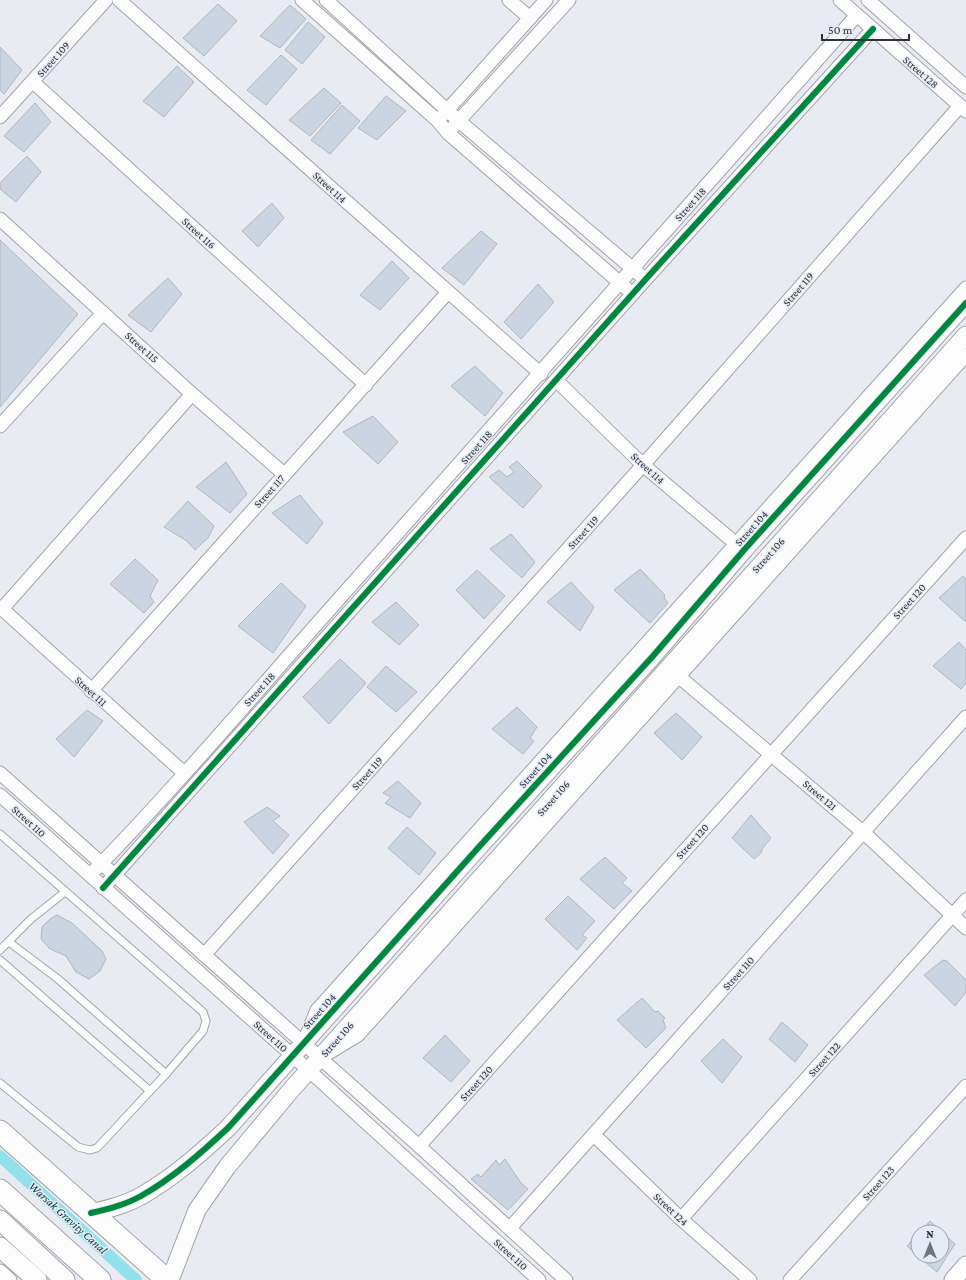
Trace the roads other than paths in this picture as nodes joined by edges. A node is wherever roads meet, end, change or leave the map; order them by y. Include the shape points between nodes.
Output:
1 (106, 0) edge
2 (119, 0) edge
3 (302, 0) edge
4 (326, 0) edge
5 (510, 0) edge
6 (546, 0) edge
7 (569, 0) edge
8 (840, 0) edge
9 (868, 0) edge
10 (857, 15) junction
11 (530, 18) junction
12 (873, 29) junction
13 (33, 82) junction
14 (966, 87) edge
15 (963, 109) edge
16 (449, 110) junction
17 (0, 117) edge
18 (438, 121) junction
19 (459, 121) junction
20 (448, 133) junction
21 (0, 219) edge
22 (632, 269) junction
23 (645, 280) junction
24 (620, 282) junction
25 (966, 288) edge
26 (448, 292) junction
27 (633, 294) junction
28 (960, 305) edge
29 (104, 312) junction
30 (966, 335) edge
31 (966, 355) edge
32 (541, 374) junction
33 (556, 381) junction
34 (366, 385) junction
35 (192, 394) junction
36 (0, 426) edge
37 (852, 430) junction
38 (869, 443) junction
39 (643, 465) junction
40 (284, 474) junction
41 (966, 538) edge
42 (740, 547) junction
43 (779, 554) junction
44 (1, 608) edge
45 (673, 672) junction
46 (91, 691) junction
47 (966, 718) edge
48 (564, 744) junction
49 (770, 753) junction
50 (0, 773) edge
51 (184, 773) junction
52 (0, 795) edge
53 (864, 833) junction
54 (0, 834) edge
55 (478, 848) junction
56 (495, 863) junction
57 (101, 864) junction
58 (90, 875) junction
59 (115, 876) junction
60 (104, 888) junction
61 (65, 892) junction
62 (966, 900) edge
63 (952, 916) junction
64 (966, 928) edge
65 (9, 942) junction
66 (386, 942) junction
67 (0, 950) edge
68 (204, 955) junction
69 (0, 960) edge
70 (408, 970) junction
71 (298, 1050) junction
72 (320, 1058) junction
73 (308, 1071) junction
74 (166, 1074) junction
75 (0, 1083) edge
76 (966, 1086) edge
77 (150, 1090) junction
78 (0, 1131) edge
79 (594, 1135) junction
80 (419, 1146) junction
81 (0, 1190) edge
82 (91, 1213) junction
83 (681, 1219) junction
84 (0, 1220) edge
85 (510, 1228) junction
86 (0, 1247) edge
87 (0, 1271) edge
88 (10, 1280) edge
89 (37, 1280) edge
90 (65, 1280) edge
91 (100, 1280) edge
92 (167, 1280) edge
93 (170, 1280) edge
94 (539, 1280) edge
95 (566, 1280) edge
96 (750, 1280) edge
97 (790, 1280) edge

1 - 13 street, Street 109
2 - 26 street, Street 114
3 - 18 street
4 - 16 street
5 - 11 street
6 - 11 street
7 - 19 street
8 - 10 street, Street 128
9 - 14 street
10 - 12 street, Street 128
10 - 22 street, Street 118
11 - 16 street
12 - 15 street, Street 128
12 - 23 street
13 - 17 street, Street 109
13 - 34 street, Street 116
15 - 39 street, Street 119
16 - 18 street
16 - 19 street
18 - 20 street
19 - 20 street
19 - 22 street
20 - 24 street
21 - 29 street, Street 115
22 - 23 street
22 - 24 street, Street 118
23 - 27 street
24 - 27 street
24 - 32 street, Street 118
25 - 28 street
26 - 32 street, Street 114
26 - 34 street, Street 117
27 - 33 street
28 - 37 street, Street 104
28 - 42 street
29 - 35 street, Street 115
29 - 36 street
30 - 38 street, Street 106
31 - 43 street
32 - 51 street, Street 118
33 - 39 street, Street 114
33 - 59 street
34 - 40 street, Street 117
35 - 40 street, Street 115
35 - 44 street
37 - 38 street
37 - 42 street, Street 104
38 - 43 street, Street 106
39 - 42 street, Street 114
39 - 68 street, Street 119
40 - 46 street, Street 117
41 - 49 street, Street 120
42 - 48 street, Street 104 via 653,656
43 - 45 street, Street 106
44 - 46 street, Street 111
45 - 49 street, Street 121
45 - 56 street, Street 106
45 - 70 street
46 - 51 street, Street 111
47 - 53 street, Street 110
48 - 55 street, Street 104
48 - 66 street
49 - 53 street, Street 121
49 - 80 street, Street 120
50 - 57 street, Street 110
51 - 57 street, Street 118
52 - 58 street, Street 110
53 - 63 street, Street 121
53 - 79 street, Street 110
54 - 61 lane
55 - 56 street
55 - 66 street, Street 104
56 - 70 street, Street 106
57 - 58 street, Street 118
57 - 59 street, Street 110
58 - 60 street, Street 110
59 - 60 street
59 - 68 street, Street 110
60 - 71 street, Street 110
61 - 65 lane via 31,919
61 - 74 lane via 203,1012 206,1021 203,1031
62 - 63 street, Street 122
63 - 64 street, Street 121
63 - 83 street, Street 122
65 - 67 lane
65 - 74 lane via 58,979
66 - 71 street, Street 104
68 - 71 street, Street 110
69 - 77 lane
70 - 72 street, Street 106
71 - 72 street, Street 110
71 - 73 street, Street 110
71 - 82 street, Street 104 via 228,1128 192,1161 140,1196 119,1206
72 - 73 street, Street 106
72 - 80 street, Street 110
73 - 93 street, Street 106 via 227,1167 197,1210
73 - 94 street, Street 110
74 - 77 lane
75 - 77 lane via 78,1147 90,1150 97,1148
76 - 97 street, Street 123
78 - 82 main road
79 - 83 street, Street 124
79 - 85 street, Street 110
80 - 85 street, Street 110
81 - 91 main road
82 - 92 main road
83 - 96 street, Street 124
84 - 90 main road
85 - 95 street, Street 110
86 - 89 main road
87 - 88 street

